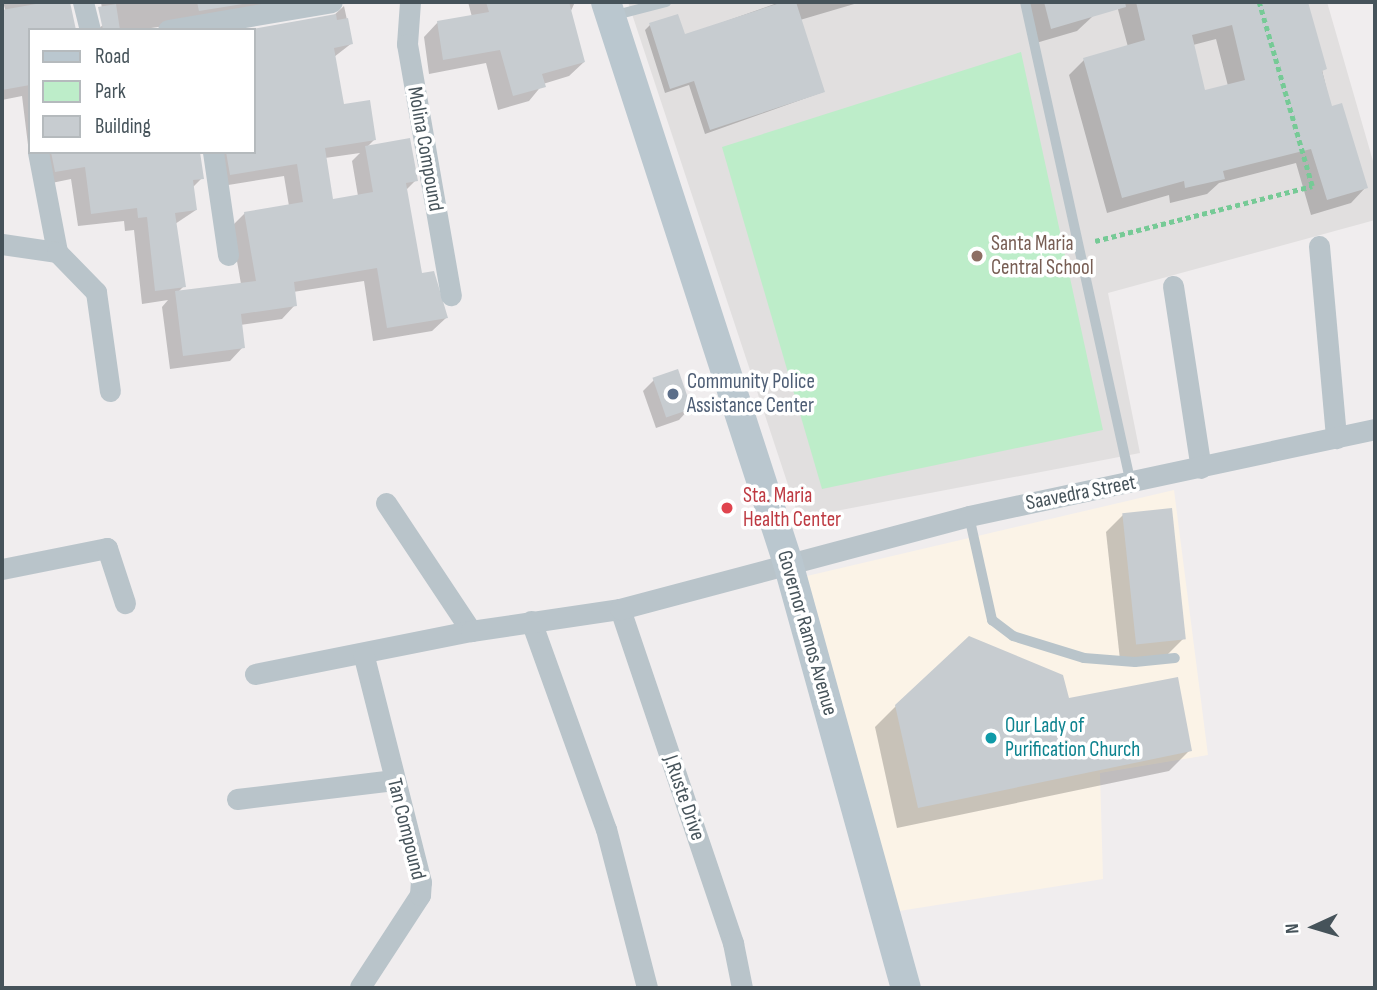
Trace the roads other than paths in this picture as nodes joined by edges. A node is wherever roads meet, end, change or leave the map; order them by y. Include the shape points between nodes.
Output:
1 (83, 2) edge
2 (332, 2) edge
3 (410, 2) edge
4 (666, 2) edge
5 (1025, 2) edge
6 (609, 9) edge
7 (90, 28) edge
8 (180, 28) edge
9 (38, 154) edge
10 (213, 154) edge
11 (2, 244) edge
12 (1319, 246) dead end
13 (57, 252) junction
14 (228, 255) dead end
15 (1173, 286) dead end
16 (451, 295) dead end
17 (110, 391) dead end
18 (1375, 429) edge
19 (1336, 438) junction
20 (1201, 468) junction
21 (1131, 483) junction
22 (386, 503) dead end
23 (969, 516) junction
24 (788, 563) junction
25 (2, 569) edge
26 (125, 603) dead end
27 (620, 609) junction
28 (531, 621) junction
29 (471, 631) junction
30 (364, 656) junction
31 (1175, 658) dead end
32 (255, 674) dead end
33 (394, 780) junction
34 (237, 799) dead end
35 (360, 988) edge
36 (647, 988) edge
37 (743, 988) edge
38 (906, 988) edge

1 - 7 street
2 - 8 street
3 - 16 street, Molina Compound via 407,44
4 - 6 lane
5 - 21 lane
6 - 24 main road, Governor Ramos Avenue
9 - 13 street
10 - 14 street
11 - 13 street
12 - 19 street
13 - 17 street via 96,292
15 - 20 street
18 - 19 street, Saavedra Street
19 - 20 street, Saavedra Street
20 - 21 street, Saavedra Street
21 - 23 street, Saavedra Street
22 - 29 street
23 - 24 street, Saavedra Street
23 - 31 lane via 992,620 1013,636 1084,658 1135,662
24 - 27 street, Saavedra Street
24 - 38 main road, Governor Ramos Avenue
25 - 26 street via 107,548
27 - 28 street, Saavedra Street
27 - 37 street, J.Ruste Drive via 733,943
28 - 29 street, Saavedra Street
28 - 36 street via 606,829
29 - 30 street, Saavedra Street
30 - 32 street, Saavedra Street
30 - 33 street, Tan Compound
33 - 34 street
33 - 35 street, Tan Compound via 421,882 420,895

